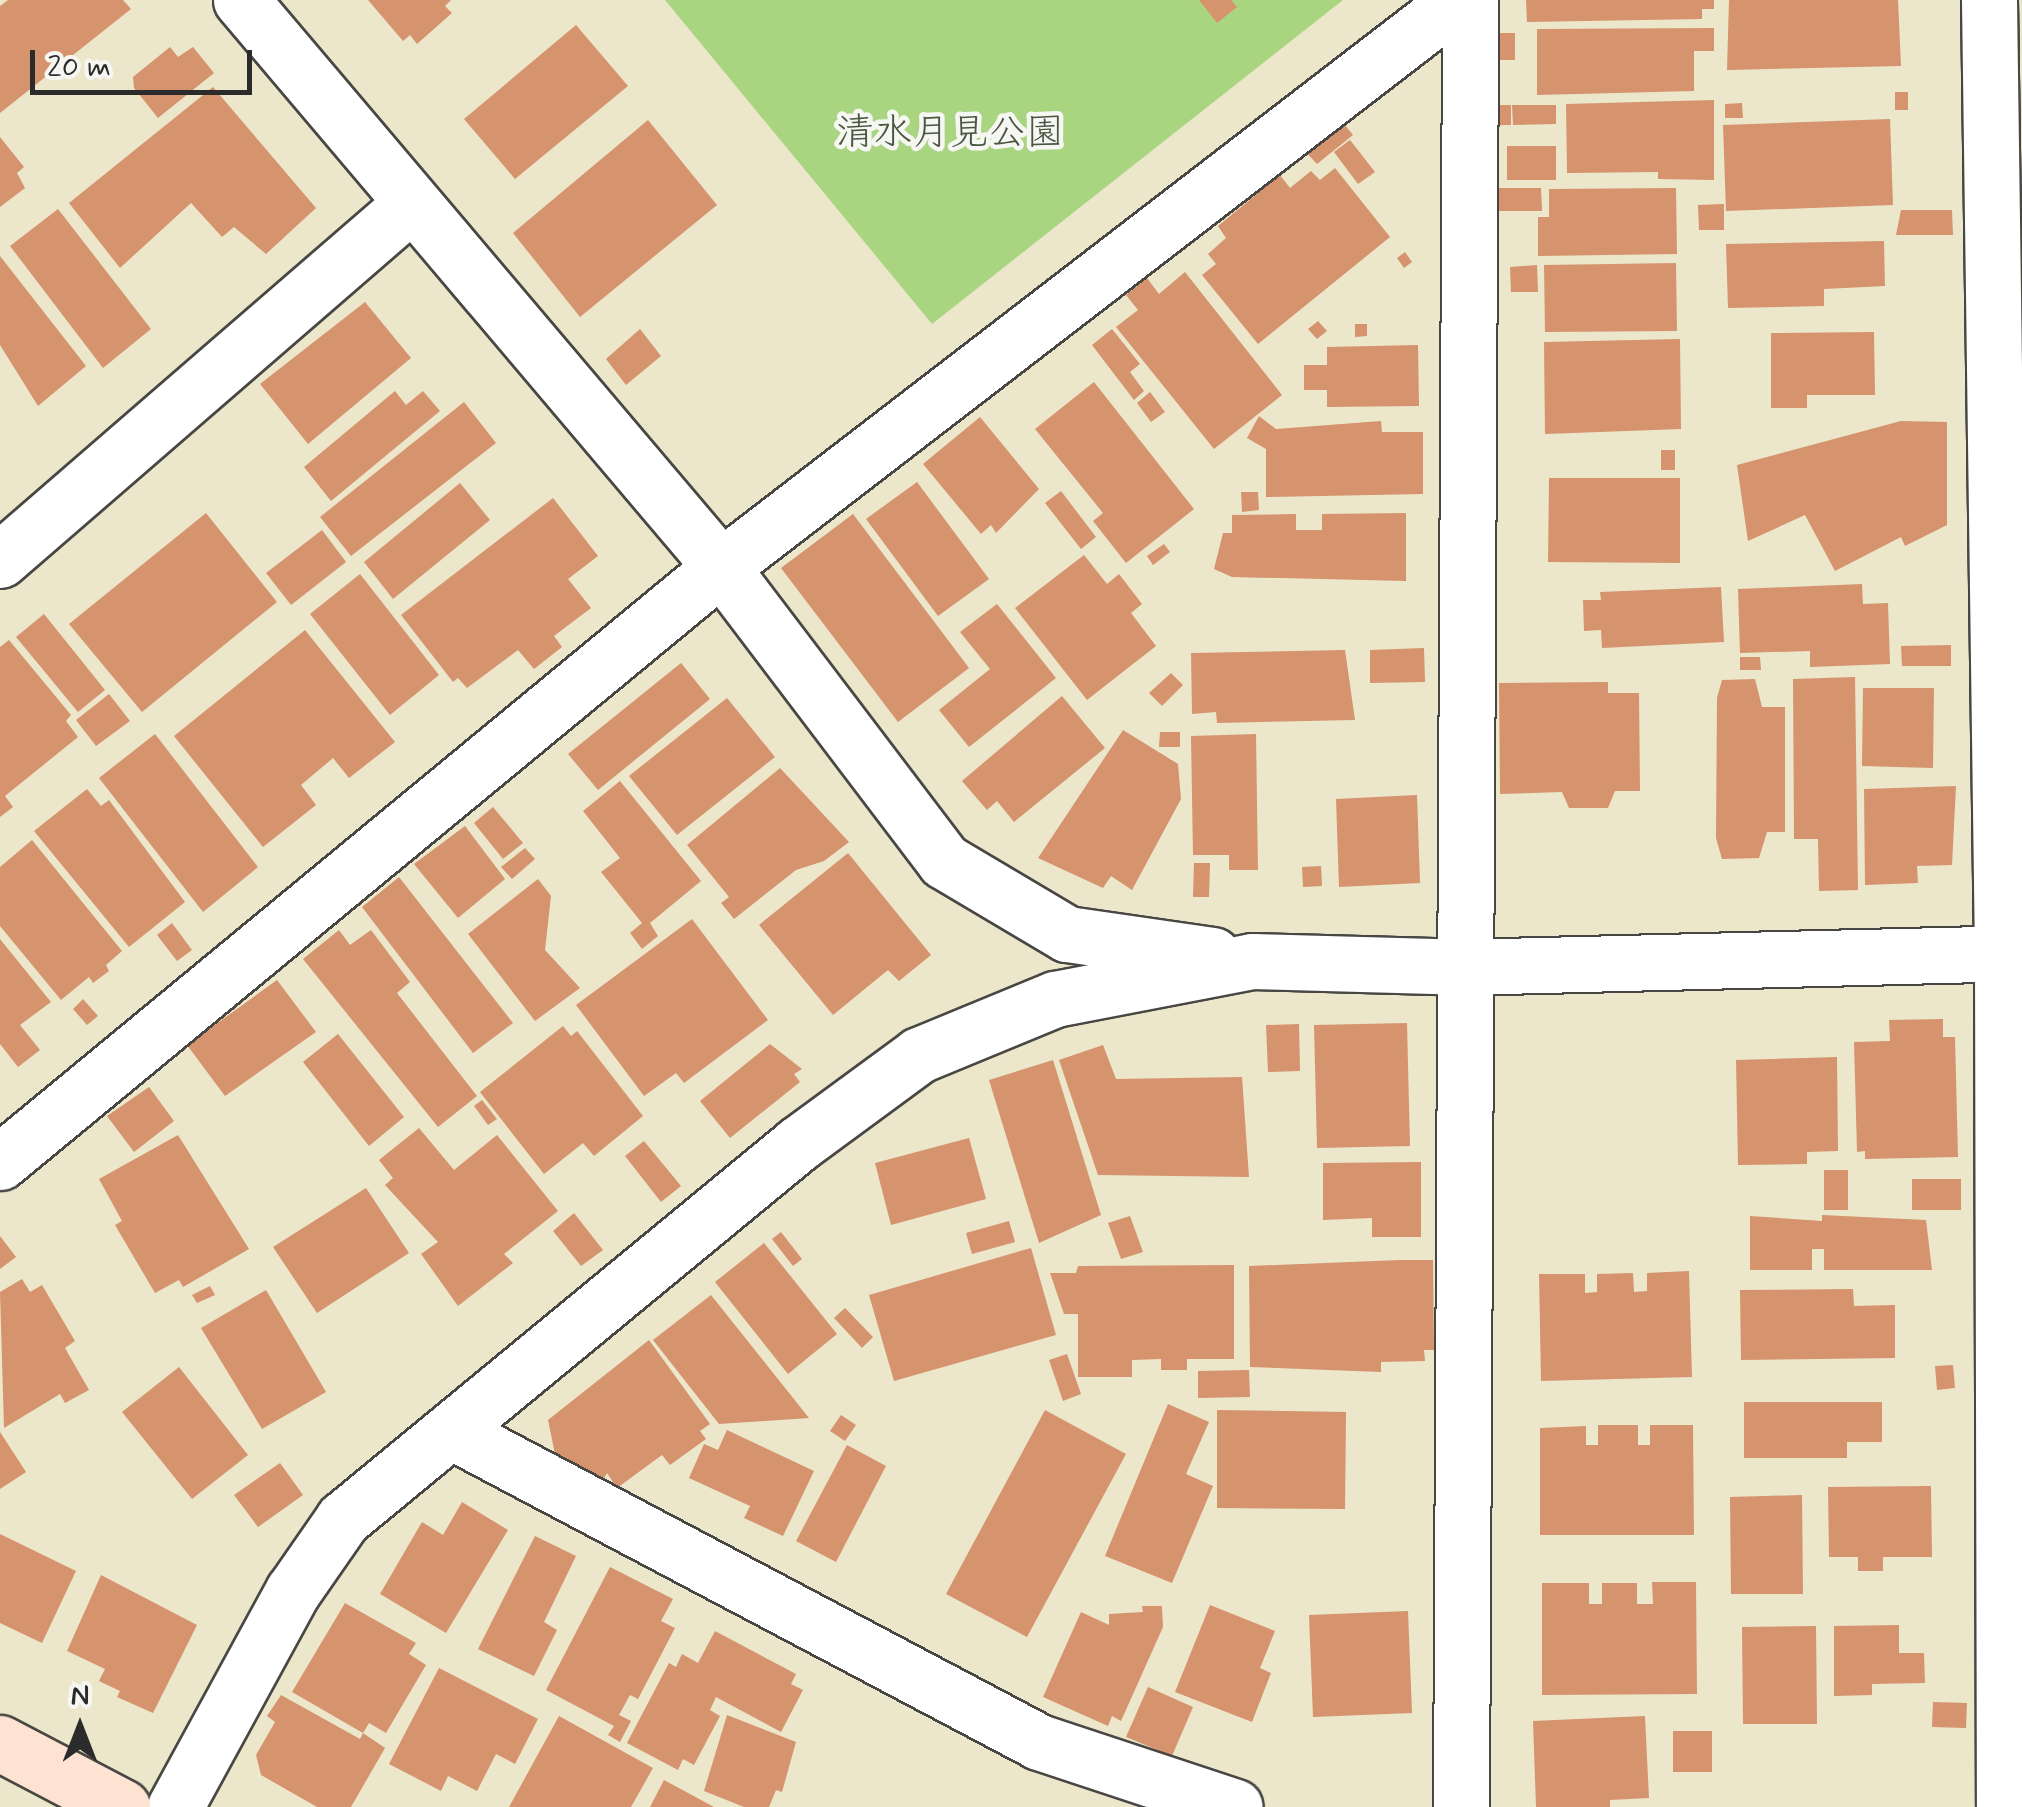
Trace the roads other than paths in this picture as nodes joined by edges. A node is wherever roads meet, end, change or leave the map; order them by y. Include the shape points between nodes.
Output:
1 (240, 0) edge
2 (1458, 0) edge
3 (1470, 0) edge
4 (1989, 0) edge
5 (411, 204) junction
6 (0, 560) edge
7 (721, 567) junction
8 (2012, 954) edge
9 (1252, 961) junction
10 (1461, 967) junction
11 (0, 1162) edge
12 (451, 1432) junction
13 (0, 1742) edge
14 (122, 1807) edge
15 (175, 1807) edge
16 (1235, 1807) edge
17 (1461, 1807) edge
18 (2004, 1807) edge

1 - 5 street
2 - 7 street
3 - 10 street
4 - 8 street
5 - 6 street
5 - 7 street
7 - 9 street via 944,861 1067,934
7 - 11 street
8 - 10 street
8 - 18 street
9 - 10 street
9 - 12 street via 1054,999 919,1054 798,1144
10 - 17 street
12 - 15 street via 343,1519 293,1592
12 - 16 street via 1039,1742
13 - 14 street

